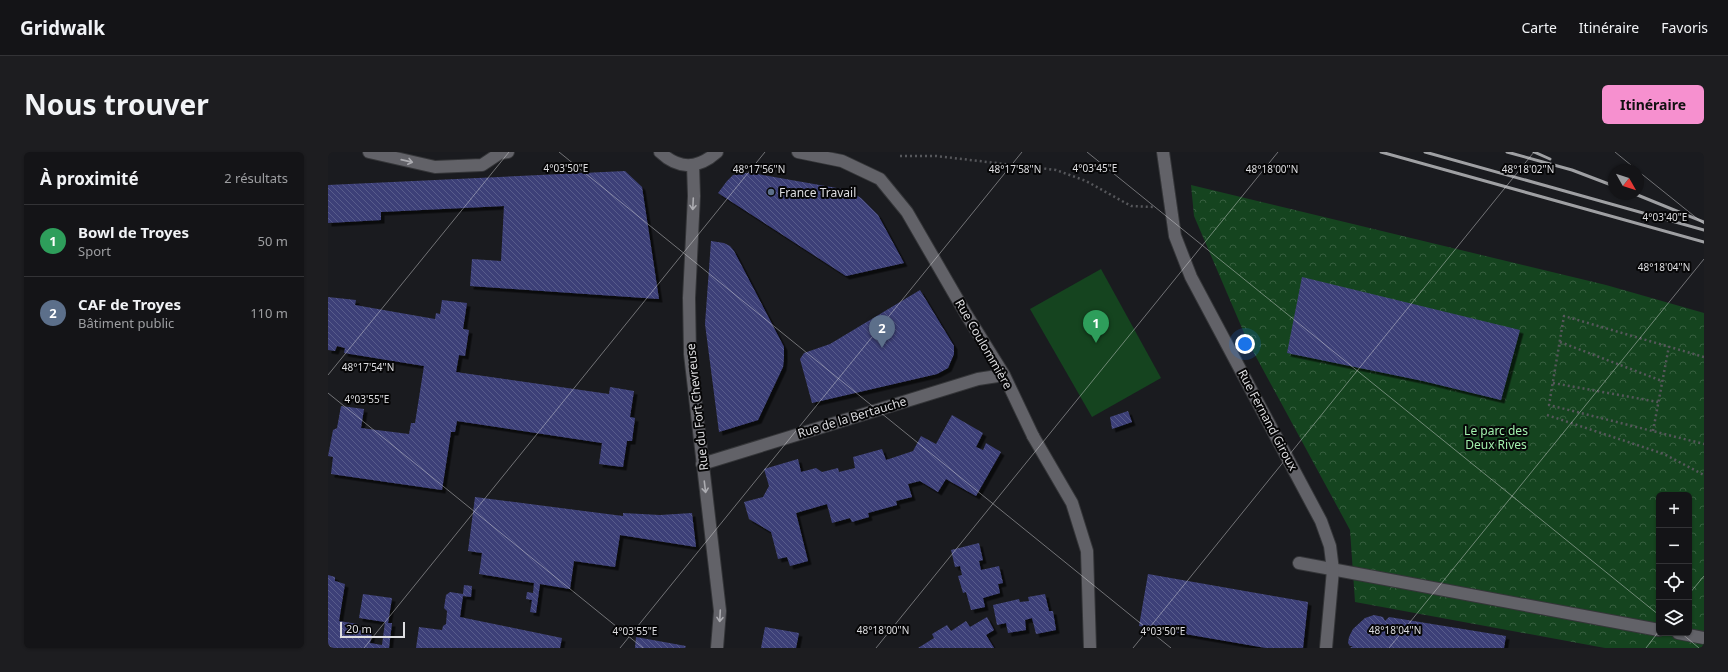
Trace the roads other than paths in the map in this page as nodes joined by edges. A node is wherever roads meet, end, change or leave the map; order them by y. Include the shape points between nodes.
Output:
1 (370, 152) edge
2 (508, 152) edge
3 (660, 152) edge
4 (717, 152) edge
5 (798, 152) edge
6 (1163, 152) edge
7 (693, 165) junction
8 (1004, 375) junction
9 (702, 464) junction
10 (1299, 563) dead end
11 (1333, 570) junction
12 (1656, 629) edge
13 (1692, 636) edge
14 (1704, 638) edge
15 (717, 648) edge
16 (1090, 648) edge
17 (1326, 648) edge

1 -> 2 street via 435,167 482,165 500,153
3 - 7 street via 680,164
4 - 7 street via 708,160
5 - 8 street, Rue Coulommière via 842,161 880,179 907,212
6 - 11 street, Rue Fernand Giroux via 1175,236 1191,277 1321,521 1330,546
7 -> 9 street, Rue du Fort Chevreuse via 690,354
8 - 9 street, Rue de la Bertauche via 978,379
8 - 16 street, Rue Coulommière via 1033,436 1072,502 1087,551
9 -> 15 street, Rue du Fort Chevreuse via 720,611
10 - 11 street
11 - 12 street
11 - 17 street, Rue Fernand Giroux
13 - 14 street

